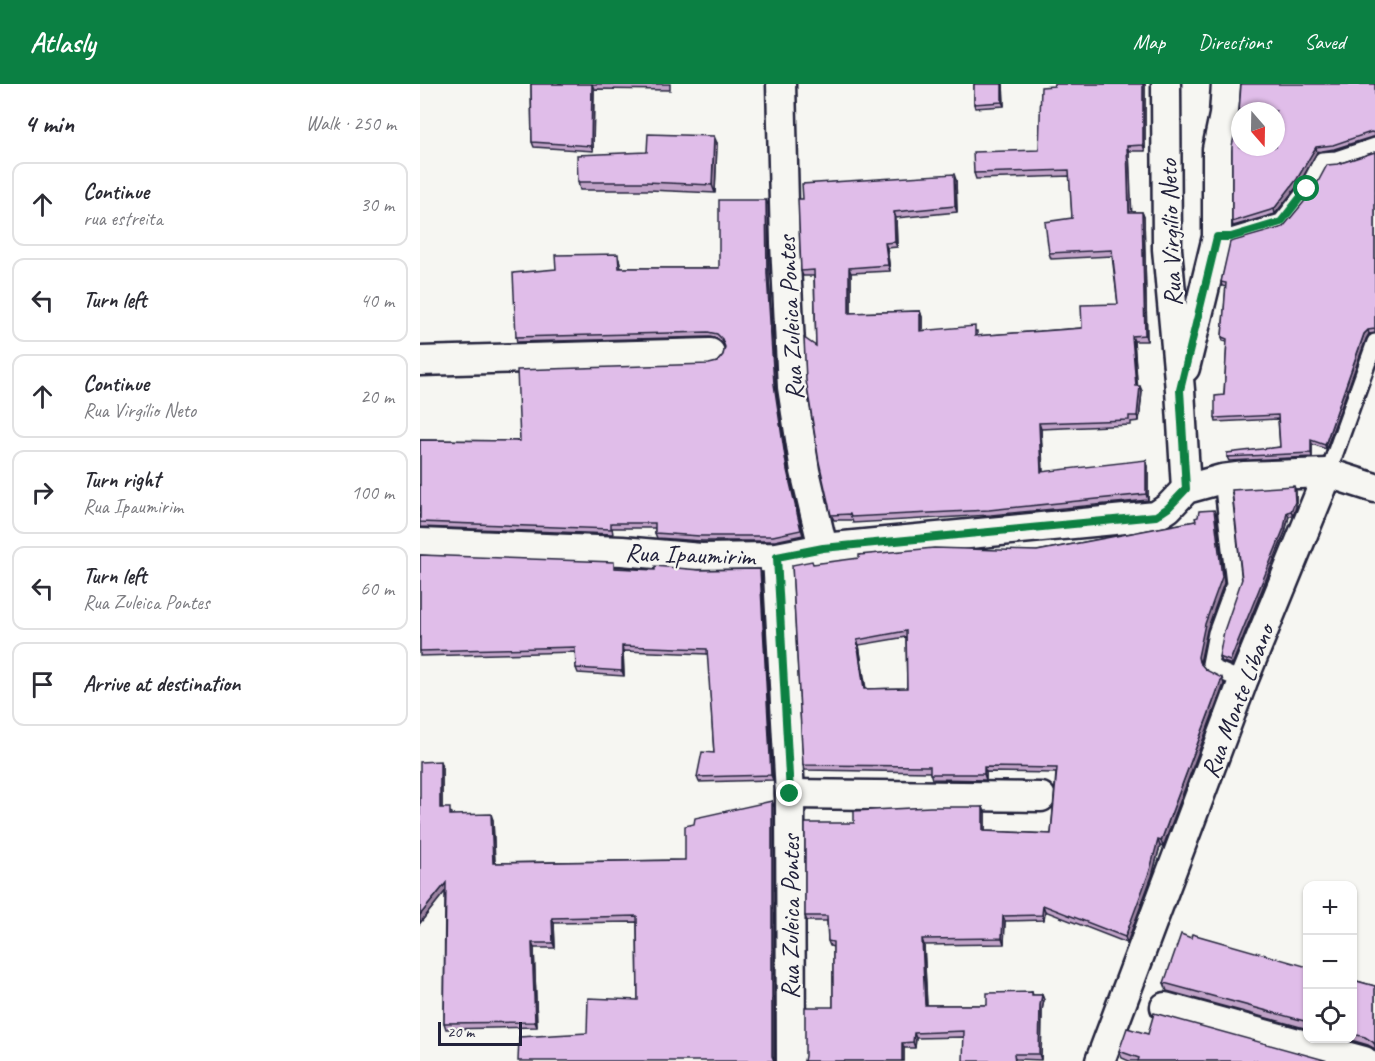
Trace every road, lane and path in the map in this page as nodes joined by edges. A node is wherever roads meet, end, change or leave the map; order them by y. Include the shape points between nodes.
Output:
1 (782, 84) edge
2 (1166, 84) edge
3 (1226, 84) edge
4 (1375, 146) edge
5 (1217, 237) junction
6 (1375, 342) edge
7 (710, 353) dead end
8 (420, 361) edge
9 (1180, 390) junction
10 (1328, 473) junction
11 (1222, 479) junction
12 (1375, 488) edge
13 (1186, 489) junction
14 (420, 543) edge
15 (823, 548) junction
16 (777, 557) junction
17 (1243, 681) junction
18 (790, 794) junction
19 (1041, 797) dead end
20 (1165, 1007) dead end
21 (791, 1061) edge
22 (1100, 1061) edge
23 (1364, 1061) edge

1 - 15 street, Rua Zuleica Pontes via 792,387 805,471
2 - 9 street, Rua Virgílio Neto via 1167,249
3 - 5 street via 1217,149
4 - 5 lane via 1322,160 1307,189 1281,222 1231,237
5 - 9 street
6 - 10 lane, Rua Monte Líbano
7 - 8 street
9 - 13 street, Rua Virgílio Neto
10 - 11 street, Rua Ipaumirim
10 - 12 street, Rua Ipaumirim
10 - 17 street, Rua Monte Líbano
11 - 13 street, Rua Ipaumirim
11 - 17 lane via 1234,584 1216,633 1210,664
13 - 15 street, Rua Ipaumirim via 1156,516
14 - 16 street, Rua Ipaumirim via 701,558
15 - 16 street, Rua Ipaumirim
16 - 18 street, Rua Zuleica Pontes
17 - 22 street, Rua Monte Líbano
18 - 19 street
18 - 21 street, Rua Zuleica Pontes
20 - 23 street

